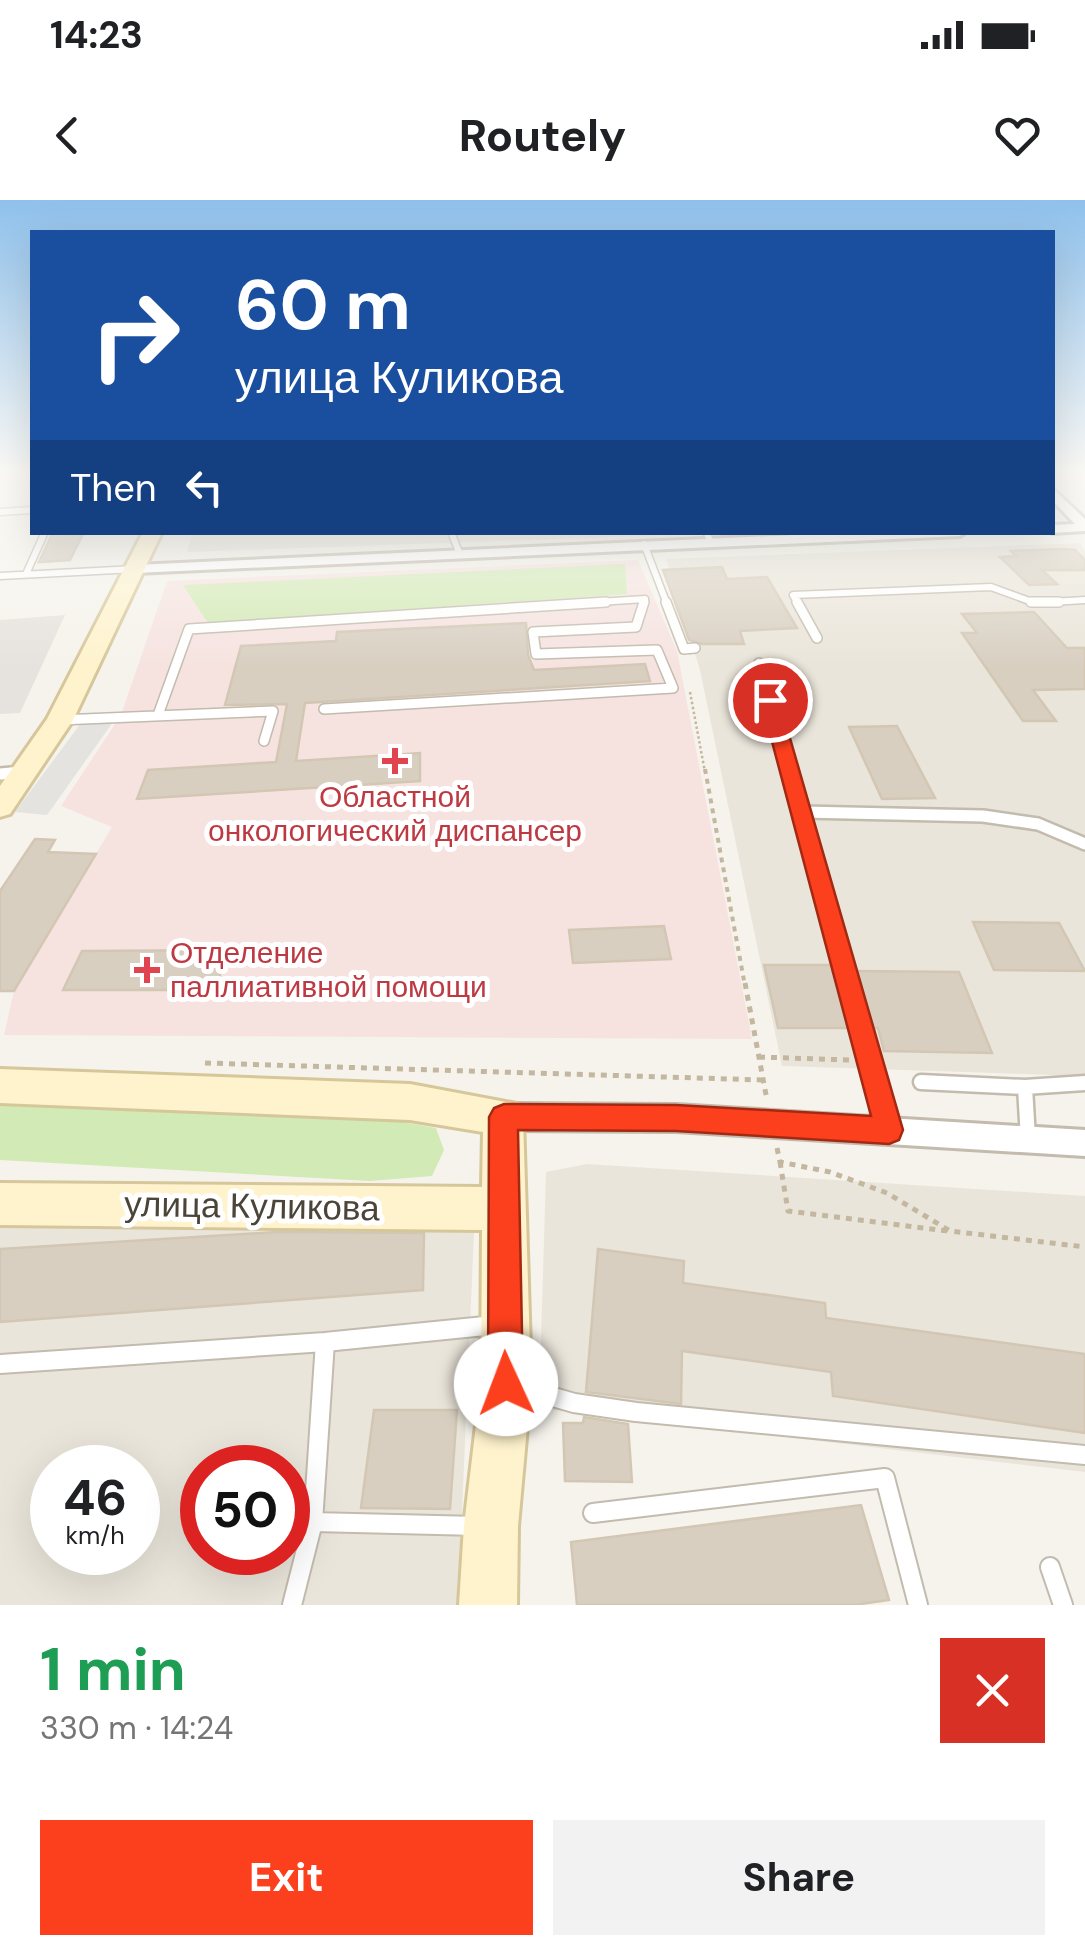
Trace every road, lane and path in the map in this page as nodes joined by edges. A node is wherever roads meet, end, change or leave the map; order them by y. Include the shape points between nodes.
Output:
1 (43, 537) edge
2 (151, 537) edge
3 (453, 537) edge
4 (708, 537) edge
5 (644, 544) junction
6 (459, 552) junction
7 (135, 569) junction
8 (26, 574) junction
9 (0, 576) edge
10 (1085, 600) edge
11 (818, 638) dead end
12 (696, 648) dead end
13 (759, 663) dead end
14 (687, 679) dead end
15 (324, 709) dead end
16 (158, 715) junction
17 (60, 720) junction
18 (264, 740) dead end
19 (6, 791) edge
20 (803, 812) junction
21 (1085, 844) edge
22 (759, 1057) junction
23 (870, 1061) junction
24 (193, 1063) dead end
25 (763, 1080) junction
26 (921, 1082) dead end
27 (1085, 1083) edge
28 (0, 1086) edge
29 (1025, 1086) junction
30 (504, 1117) junction
31 (772, 1124) junction
32 (889, 1130) junction
33 (1028, 1139) junction
34 (1085, 1143) edge
35 (780, 1162) junction
36 (0, 1204) edge
37 (504, 1208) junction
38 (950, 1231) junction
39 (1085, 1246) edge
40 (504, 1325) junction
41 (326, 1342) junction
42 (0, 1364) edge
43 (506, 1384) junction
44 (1085, 1455) edge
45 (593, 1513) dead end
46 (313, 1522) junction
47 (491, 1526) junction
48 (1050, 1567) dead end
49 (292, 1605) edge
50 (488, 1605) edge
51 (918, 1605) edge
52 (1063, 1605) edge

1 - 8 lane
2 - 7 main road
3 - 6 lane
4 - 5 street
5 - 6 street
5 - 12 lane via 684,648
6 - 7 street
7 - 8 lane
7 - 17 main road
8 - 9 lane
10 - 11 lane via 1035,603 991,587 793,595
13 - 20 lane
14 - 22 path
15 - 16 lane via 672,688 657,650 536,654 532,632 636,627 645,599 189,629
16 - 17 lane
16 - 18 lane via 272,711
17 - 19 main road
20 - 21 lane via 982,816 1038,824
20 - 23 lane
22 - 23 path
22 - 25 path
23 - 32 lane
24 - 25 path
25 - 31 path
26 - 29 lane
27 - 29 lane
28 - 30 main road via 410,1102
29 - 33 lane
30 - 31 street
30 - 37 main road
31 - 32 street
31 - 35 path
32 - 33 street
33 - 34 street
35 - 38 path via 887,1193
35 - 38 path via 788,1210
36 - 37 main road, улица Куликова
37 - 40 main road
38 - 39 path
40 - 41 lane
40 - 43 main road
41 - 42 lane
41 - 46 lane
43 - 44 lane via 636,1412
43 - 47 main road
45 - 51 lane via 885,1478
46 - 47 lane
46 - 49 lane
47 - 50 main road
48 - 52 lane

